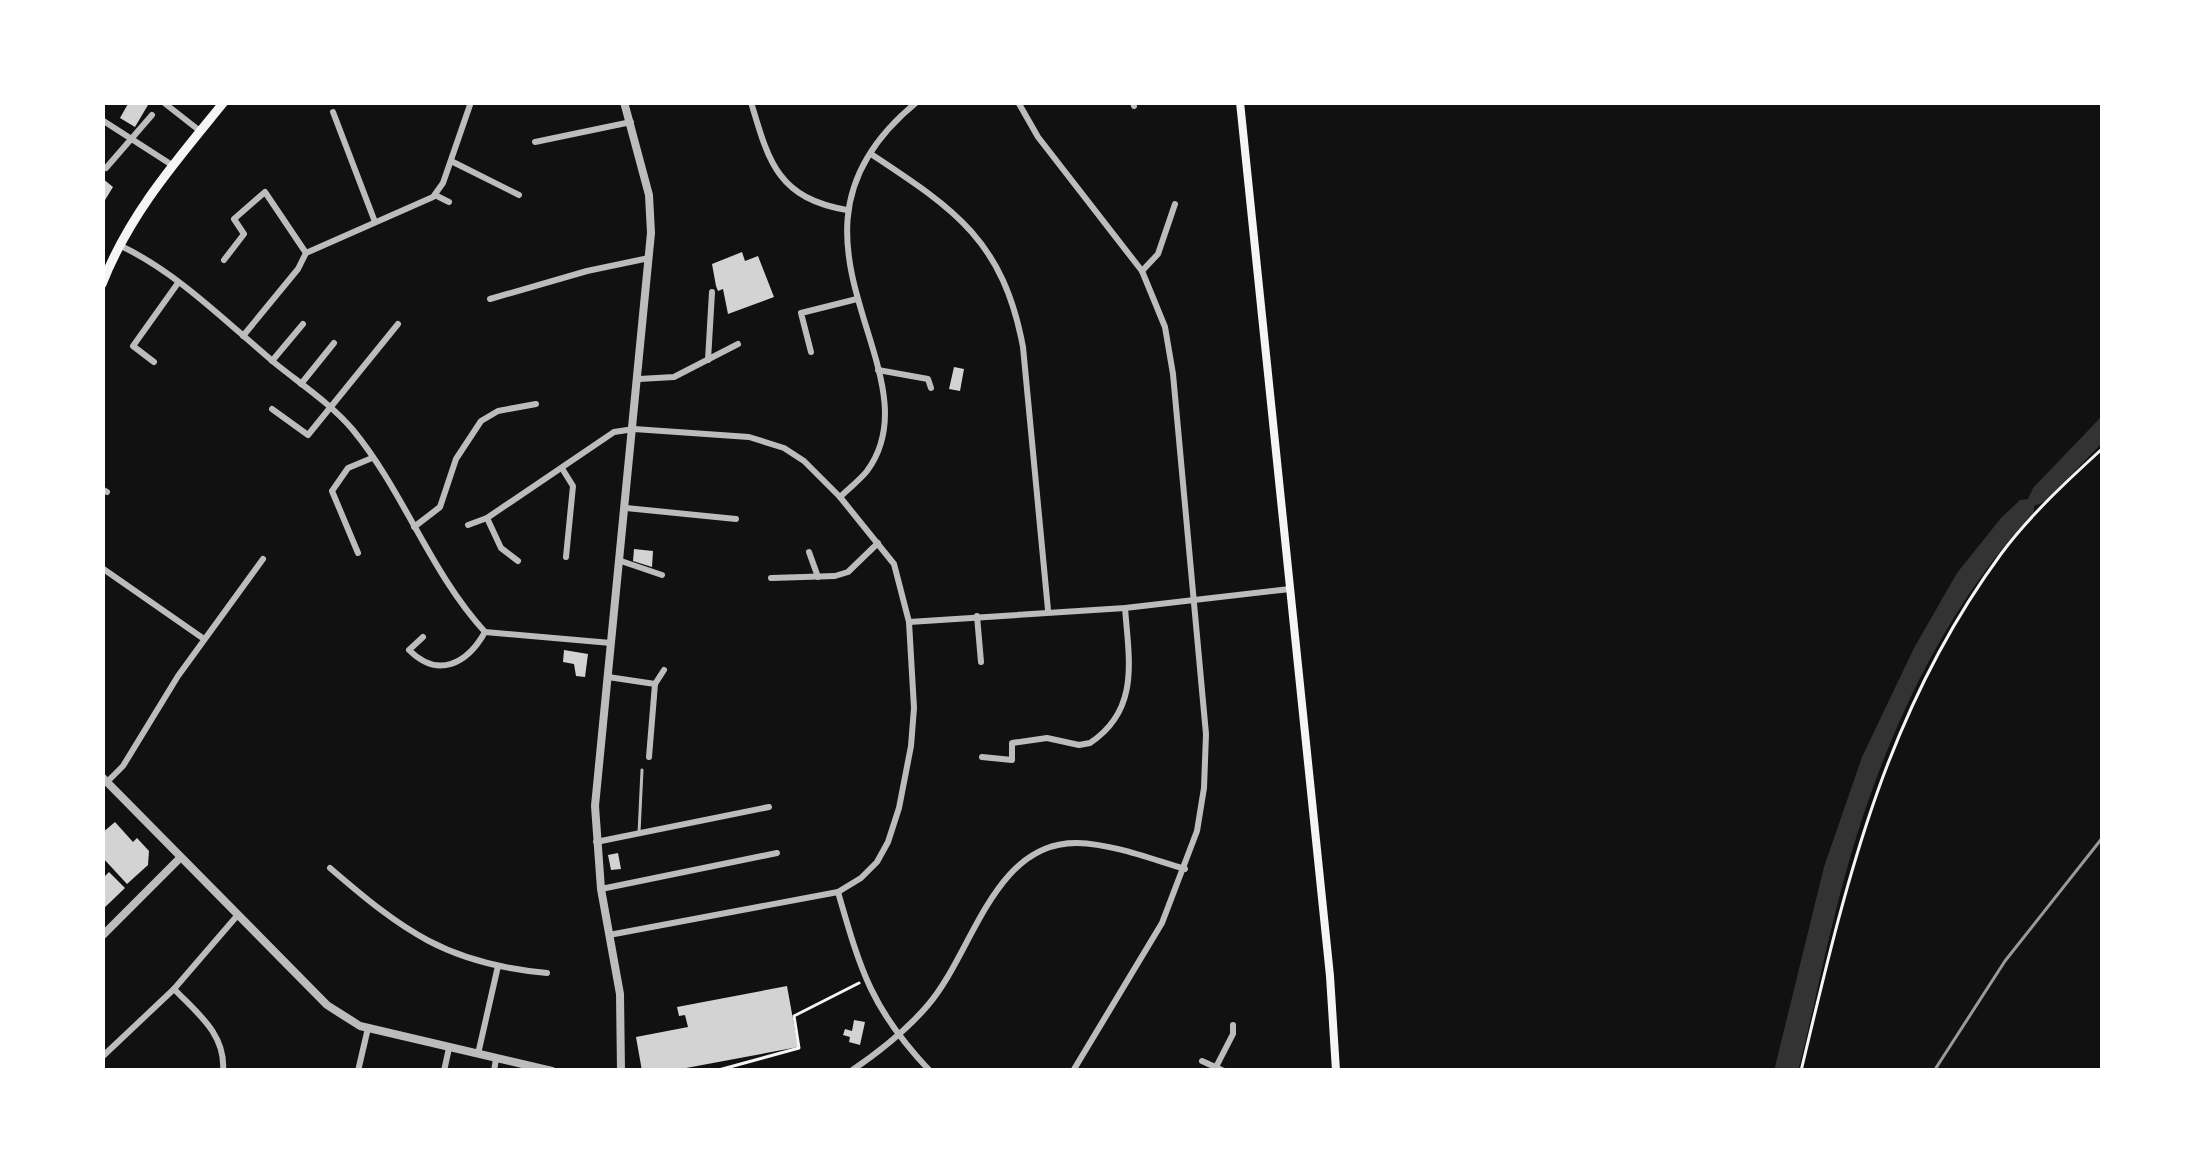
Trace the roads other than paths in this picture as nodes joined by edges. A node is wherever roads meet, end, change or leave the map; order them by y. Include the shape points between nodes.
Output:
1 (163, 102) edge
2 (224, 102) edge
3 (471, 102) edge
4 (624, 102) edge
5 (751, 102) edge
6 (917, 102) edge
7 (1018, 102) edge
8 (1240, 102) edge
9 (333, 112) dead end
10 (152, 115) dead end
11 (102, 120) edge
12 (631, 122) junction
13 (200, 131) junction
14 (131, 139) junction
15 (536, 142) dead end
16 (871, 154) junction
17 (452, 160) junction
18 (172, 165) junction
19 (106, 168) dead end
20 (435, 195) junction
21 (519, 195) dead end
22 (448, 202) dead end
23 (1175, 204) dead end
24 (848, 210) junction
25 (375, 222) junction
26 (118, 245) junction
27 (305, 254) junction
28 (651, 258) junction
29 (224, 260) dead end
30 (1142, 271) junction
31 (178, 283) junction
32 (102, 284) edge
33 (712, 292) dead end
34 (857, 298) junction
35 (490, 299) dead end
36 (303, 324) dead end
37 (398, 324) dead end
38 (243, 336) junction
39 (334, 343) dead end
40 (738, 344) dead end
41 (811, 352) dead end
42 (708, 360) junction
43 (272, 361) junction
44 (154, 362) dead end
45 (878, 370) junction
46 (639, 379) junction
47 (301, 384) junction
48 (931, 388) dead end
49 (536, 404) dead end
50 (330, 406) junction
51 (272, 409) dead end
52 (634, 429) junction
53 (372, 458) junction
54 (563, 470) junction
55 (840, 497) junction
56 (626, 508) junction
57 (488, 518) junction
58 (736, 519) dead end
59 (468, 525) dead end
60 (414, 526) junction
61 (878, 543) junction
62 (809, 552) dead end
63 (358, 553) dead end
64 (566, 557) dead end
65 (263, 559) dead end
66 (518, 561) dead end
67 (621, 561) junction
68 (102, 568) edge
69 (662, 575) dead end
70 (818, 577) junction
71 (770, 578) dead end
72 (1290, 589) junction
73 (1194, 599) junction
74 (1125, 608) junction
75 (1048, 610) junction
76 (977, 616) junction
77 (909, 622) junction
78 (484, 632) junction
79 (423, 637) dead end
80 (204, 639) junction
81 (611, 643) junction
82 (981, 662) dead end
83 (664, 670) dead end
84 (608, 677) junction
85 (655, 684) junction
86 (649, 757) dead end
87 (982, 757) dead end
88 (642, 770) dead end
89 (105, 779) edge
90 (769, 807) dead end
91 (639, 833) junction
92 (596, 842) junction
93 (777, 853) dead end
94 (180, 858) junction
95 (330, 868) dead end
96 (1185, 869) junction
97 (602, 889) junction
98 (838, 892) junction
99 (236, 917) junction
100 (609, 935) junction
101 (102, 936) edge
102 (498, 966) junction
103 (547, 973) dead end
104 (174, 989) junction
105 (1233, 1025) dead end
106 (368, 1028) junction
107 (898, 1036) junction
108 (449, 1048) junction
109 (478, 1054) junction
110 (102, 1057) edge
111 (496, 1059) junction
112 (1202, 1061) dead end
113 (1220, 1069) edge
114 (540, 1070) edge
115 (224, 1071) edge
116 (358, 1071) edge
117 (444, 1071) edge
118 (494, 1071) edge
119 (552, 1071) edge
120 (620, 1071) edge
121 (851, 1071) edge
122 (930, 1071) edge
123 (1073, 1071) edge
124 (1336, 1071) edge

1 - 13 street
2 - 13 main road
3 - 17 street
4 - 12 street
5 - 24 street via 783,182
6 - 16 street
7 - 30 street
8 - 72 main road
9 - 25 street
10 - 14 street
11 - 14 street
12 - 15 street
12 - 28 street via 649,195
13 - 18 main road
14 - 18 street
14 - 19 street
16 - 24 street
16 - 75 street via 950,207 1003,275 1023,346
17 - 20 street
17 - 21 street
18 - 26 main road
20 - 22 street
20 - 25 street
23 - 30 street via 1158,254
24 - 34 street
25 - 27 street
26 - 31 street
26 - 32 main road
27 - 29 street via 266,192 234,219 244,234
27 - 38 street
28 - 35 street
28 - 46 street
30 - 73 street via 1173,374
31 - 38 street
31 - 44 street via 134,346
33 - 42 street
34 - 41 street via 801,313
34 - 45 street
36 - 43 street
37 - 50 street
38 - 43 street
39 - 47 street
40 - 42 street
42 - 46 street via 674,377
43 - 47 street
45 - 48 street via 928,379
45 - 55 street via 883,432 867,471
46 - 52 street
47 - 50 street
49 - 60 street via 481,421 456,458 440,507
50 - 51 street via 308,435
50 - 53 street
52 - 54 street via 614,432
52 - 55 street via 766,440
52 - 56 street
53 - 60 street
53 - 63 street via 348,468 332,491
54 - 57 street
54 - 64 street via 573,486
55 - 61 street
56 - 58 street
56 - 67 street
57 - 59 street
57 - 66 street via 493,537
60 - 78 street
61 - 70 street via 848,572
61 - 77 street via 894,563
62 - 70 street
65 - 80 street
67 - 69 street
67 - 81 street
68 - 80 street
70 - 71 street
72 - 73 street
72 - 124 main road
73 - 74 street
73 - 96 street via 1206,734 1197,831
74 - 75 street
74 - 87 street via 1131,680 1116,722 1090,743 1030,740 1012,743 1012,760
75 - 76 street
76 - 77 street
76 - 82 street
77 - 98 street via 914,711 899,808 877,862
78 - 79 street via 470,656 443,666 409,650
78 - 81 street
80 - 89 street via 123,766
81 - 84 street
83 - 85 street
84 - 85 street
84 - 92 street
85 - 86 street
88 - 91 lane
89 - 94 street
90 - 91 street
91 - 92 street
92 - 97 street
93 - 97 street
94 - 99 street
94 - 101 street
95 - 102 street via 411,934
96 - 107 street via 1076,843 1034,854 1001,885 930,1003
96 - 123 street via 1162,923
97 - 100 street
98 - 100 street
98 - 107 street via 878,1009
99 - 104 street
99 - 106 street via 326,1005
100 - 120 street via 620,994
102 - 103 street
102 - 109 street
104 - 110 street
104 - 115 street via 217,1036
105 - 113 street
106 - 108 street
106 - 116 street
107 - 121 street
107 - 122 street
108 - 109 street
108 - 117 street
109 - 111 street
111 - 114 street
111 - 118 street
112 - 113 street
114 - 119 street

